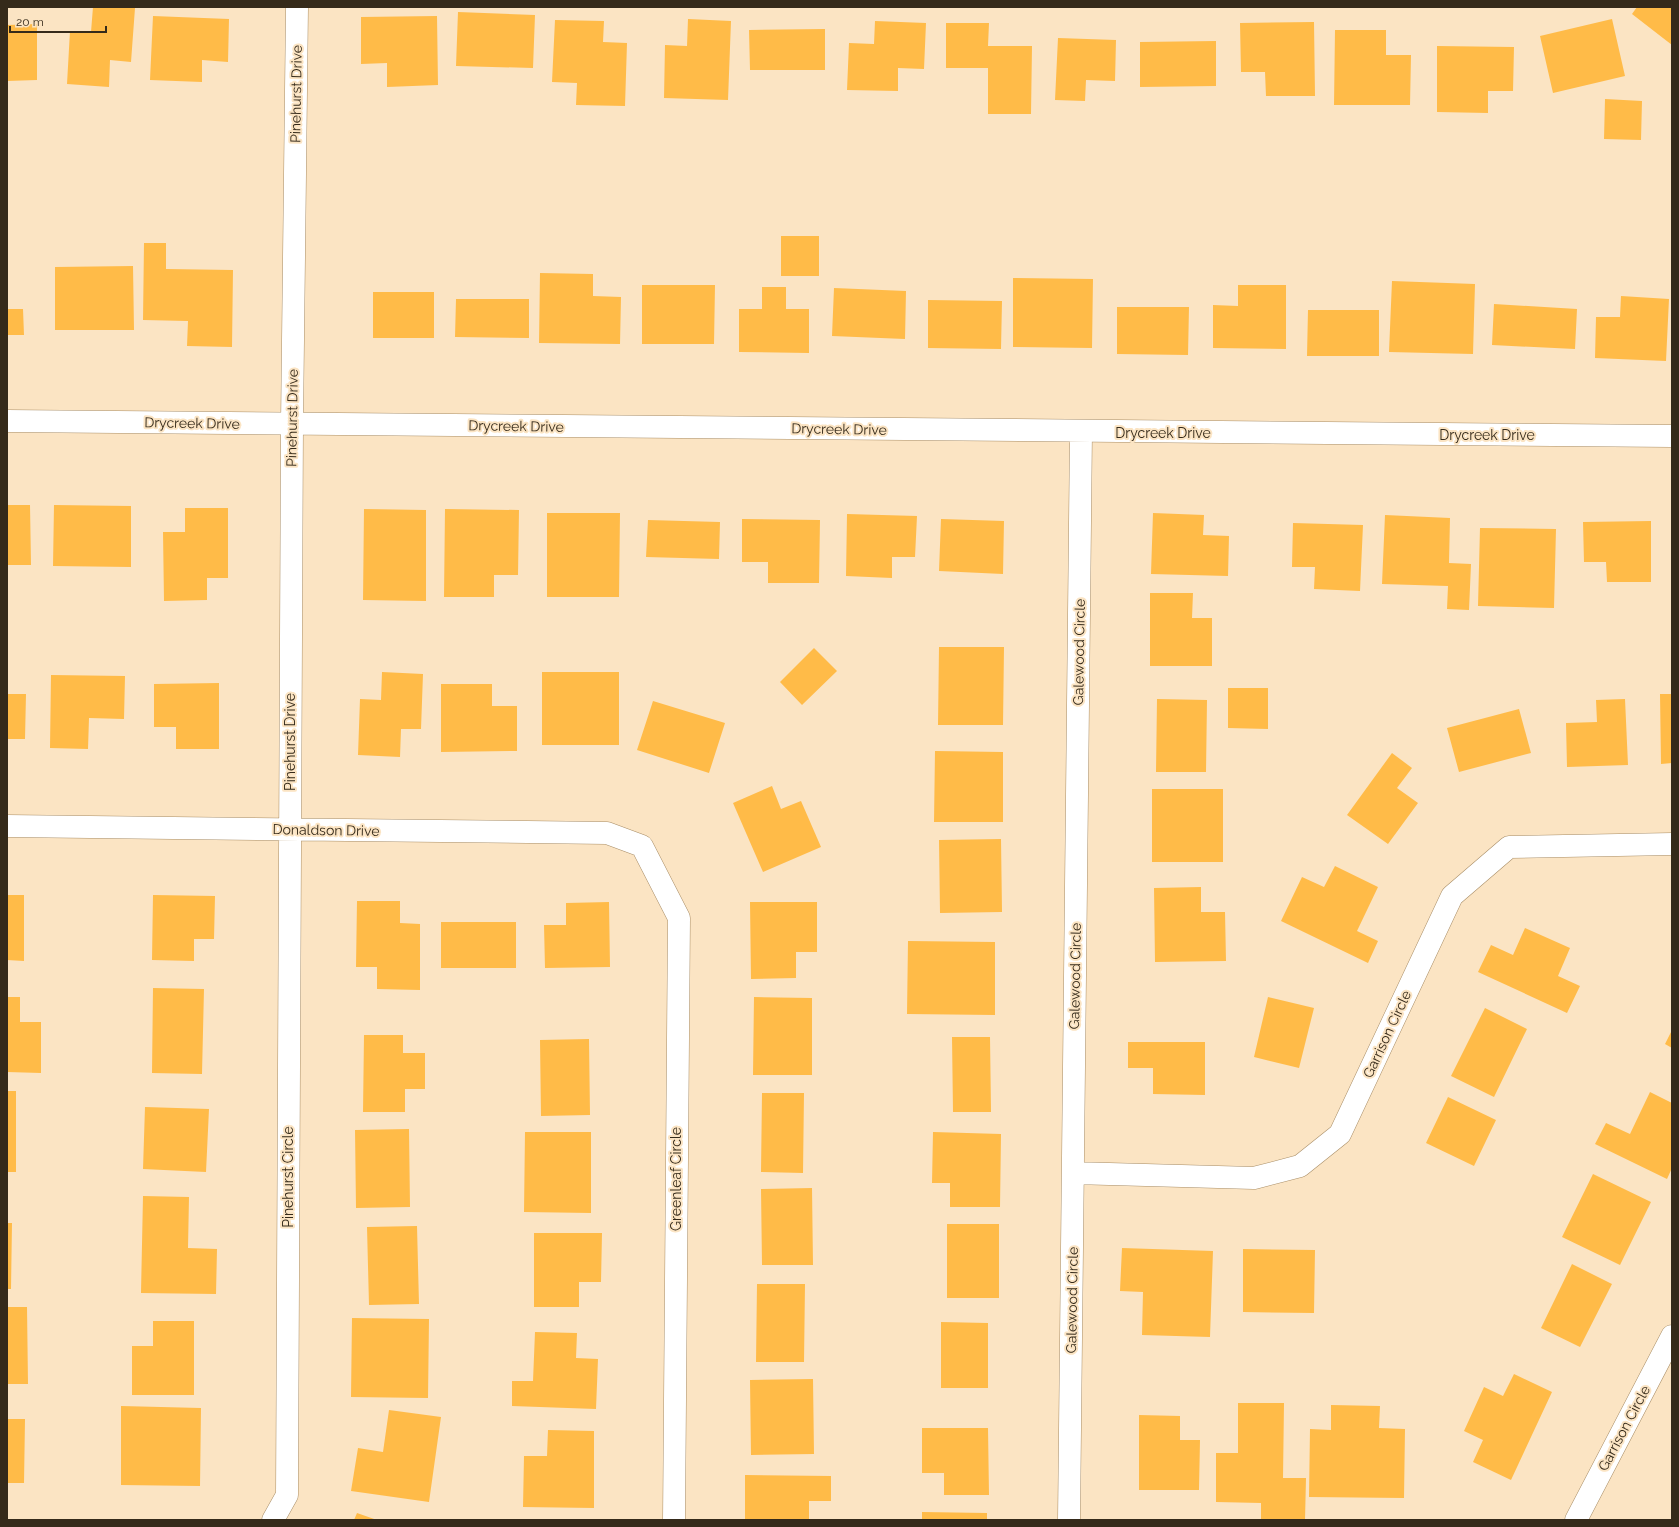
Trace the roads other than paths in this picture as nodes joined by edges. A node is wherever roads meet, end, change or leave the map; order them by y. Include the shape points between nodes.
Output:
1 (297, 7) edge
2 (7, 421) edge
3 (292, 424) junction
4 (1081, 432) junction
5 (1672, 436) edge
6 (7, 826) edge
7 (289, 830) junction
8 (1672, 844) edge
9 (642, 846) joint
10 (1073, 1173) junction
11 (1672, 1336) edge
12 (273, 1520) edge
13 (674, 1520) edge
14 (1069, 1520) edge
15 (1576, 1520) edge

1 - 3 street, Pinehurst Drive
2 - 3 street, Drycreek Drive
3 - 4 street, Drycreek Drive
3 - 7 street, Pinehurst Drive
4 - 5 street, Drycreek Drive
4 - 10 street, Galewood Circle
6 - 7 street, Donaldson Drive
7 - 9 street, Donaldson Drive via 608,833
7 - 12 street, Pinehurst Circle via 287,1495
8 - 10 street, Garrison Circle via 1508,847 1452,896 1340,1134 1300,1166 1254,1178
9 - 13 street, Greenleaf Circle via 679,918
10 - 14 street, Galewood Circle
11 - 15 street, Garrison Circle

